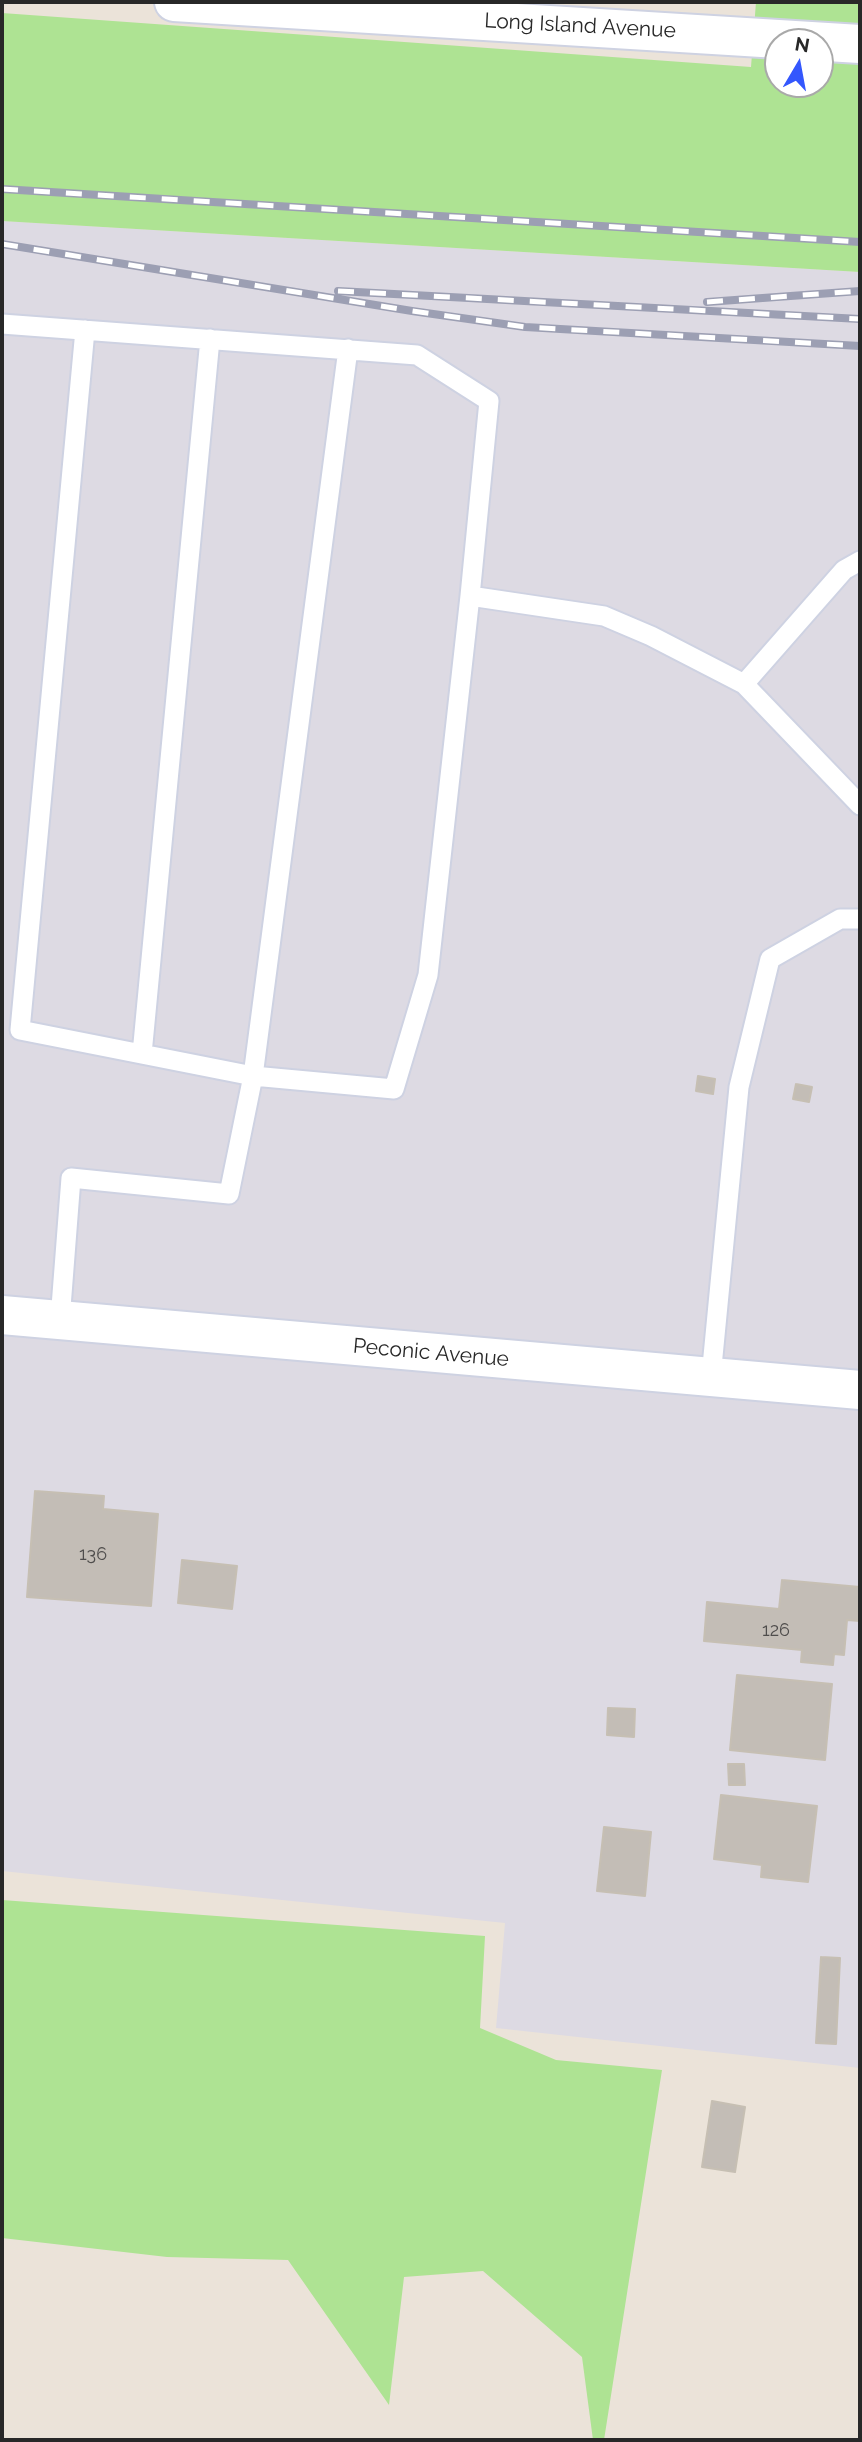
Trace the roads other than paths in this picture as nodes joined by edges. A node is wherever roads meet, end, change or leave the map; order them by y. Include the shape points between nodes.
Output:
1 (174, 2) edge
2 (860, 44) edge
3 (2, 324) edge
4 (85, 330) junction
5 (210, 339) junction
6 (348, 349) junction
7 (860, 561) edge
8 (470, 596) junction
9 (744, 684) junction
10 (860, 805) edge
11 (860, 919) edge
12 (142, 1054) junction
13 (253, 1076) junction
14 (2, 1315) edge
15 (60, 1320) junction
16 (711, 1377) junction
17 (860, 1390) edge

1 - 2 street, Long Island Avenue
3 - 4 lane
4 - 5 lane
4 - 12 lane via 20,1030
5 - 6 lane
5 - 12 lane
6 - 8 lane via 417,355 489,401
6 - 13 lane
7 - 9 lane via 844,570
8 - 9 lane via 604,616
8 - 13 lane via 428,975 394,1089
9 - 10 lane
11 - 16 lane via 840,919 770,959 739,1087
12 - 13 lane
13 - 15 lane via 229,1194 71,1178
14 - 15 street, Peconic Avenue
15 - 16 street, Peconic Avenue
16 - 17 street, Peconic Avenue

